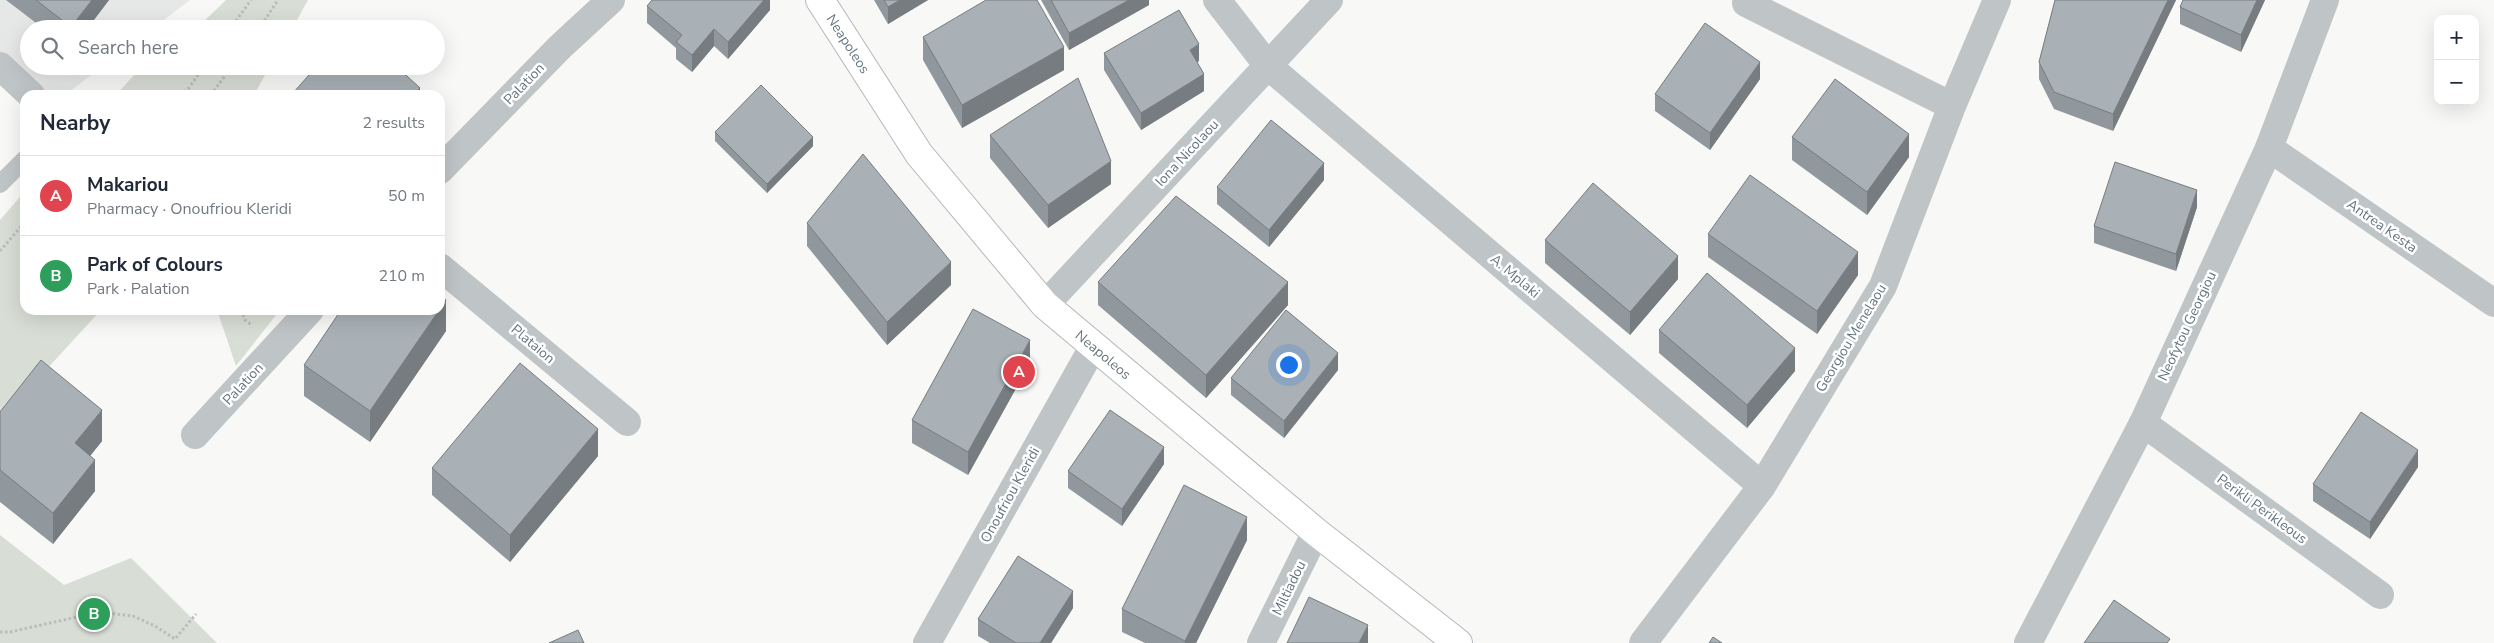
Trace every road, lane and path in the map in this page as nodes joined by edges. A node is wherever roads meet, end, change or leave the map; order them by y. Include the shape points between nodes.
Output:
1 (251, 0) edge
2 (278, 0) edge
3 (611, 0) edge
4 (820, 0) edge
5 (1217, 0) edge
6 (1329, 0) edge
7 (1998, 0) edge
8 (2326, 0) edge
9 (1746, 3) dead end
10 (237, 20) edge
11 (265, 20) edge
12 (0, 66) edge
13 (1268, 66) junction
14 (198, 75) edge
15 (225, 75) edge
16 (26, 90) edge
17 (187, 90) edge
18 (215, 90) edge
19 (1952, 106) junction
20 (2269, 148) junction
21 (20, 164) edge
22 (445, 165) edge
23 (0, 184) edge
24 (20, 228) edge
25 (0, 251) edge
26 (445, 271) edge
27 (2494, 303) edge
28 (1045, 305) junction
29 (305, 315) edge
30 (1093, 347) junction
31 (627, 422) dead end
32 (2143, 423) junction
33 (195, 435) dead end
34 (1762, 486) junction
35 (1316, 532) junction
36 (2380, 595) dead end
37 (196, 614) dead end
38 (0, 632) edge
39 (927, 643) edge
40 (1261, 643) edge
41 (1458, 643) edge
42 (1643, 643) edge
43 (2028, 643) edge

1 - 10 path
2 - 11 path
3 - 22 street, Palation via 560,47
4 - 28 main road, Neapoleos via 918,154
5 - 13 street, A. Mplaki
6 - 13 street, Iona Nicolaou
7 - 19 street, Georgiou Menelaou
8 - 20 street, Neofytou Georgiou
9 - 19 street
12 - 16 street
13 - 28 street, Iona Nicolaou
13 - 34 street, A. Mplaki
14 - 17 path
15 - 18 path
19 - 34 street, Georgiou Menelaou via 1883,286
20 - 27 street, Antrea Kesta
20 - 32 street, Neofytou Georgiou
21 - 23 lane
24 - 25 path
26 - 31 street, Plataion
28 - 30 main road, Neapoleos
29 - 33 street, Palation
30 - 35 main road, Neapoleos
30 - 39 street, Onoufriou Kleridi
32 - 36 street, Perikli Perikleous
32 - 43 street, Neofytou Georgiou
34 - 42 street, Georgiou Menelaou
35 - 40 street, Miltiadou
35 - 41 main road, Neapoleos
37 - 38 path via 174,639 133,616 100,612

